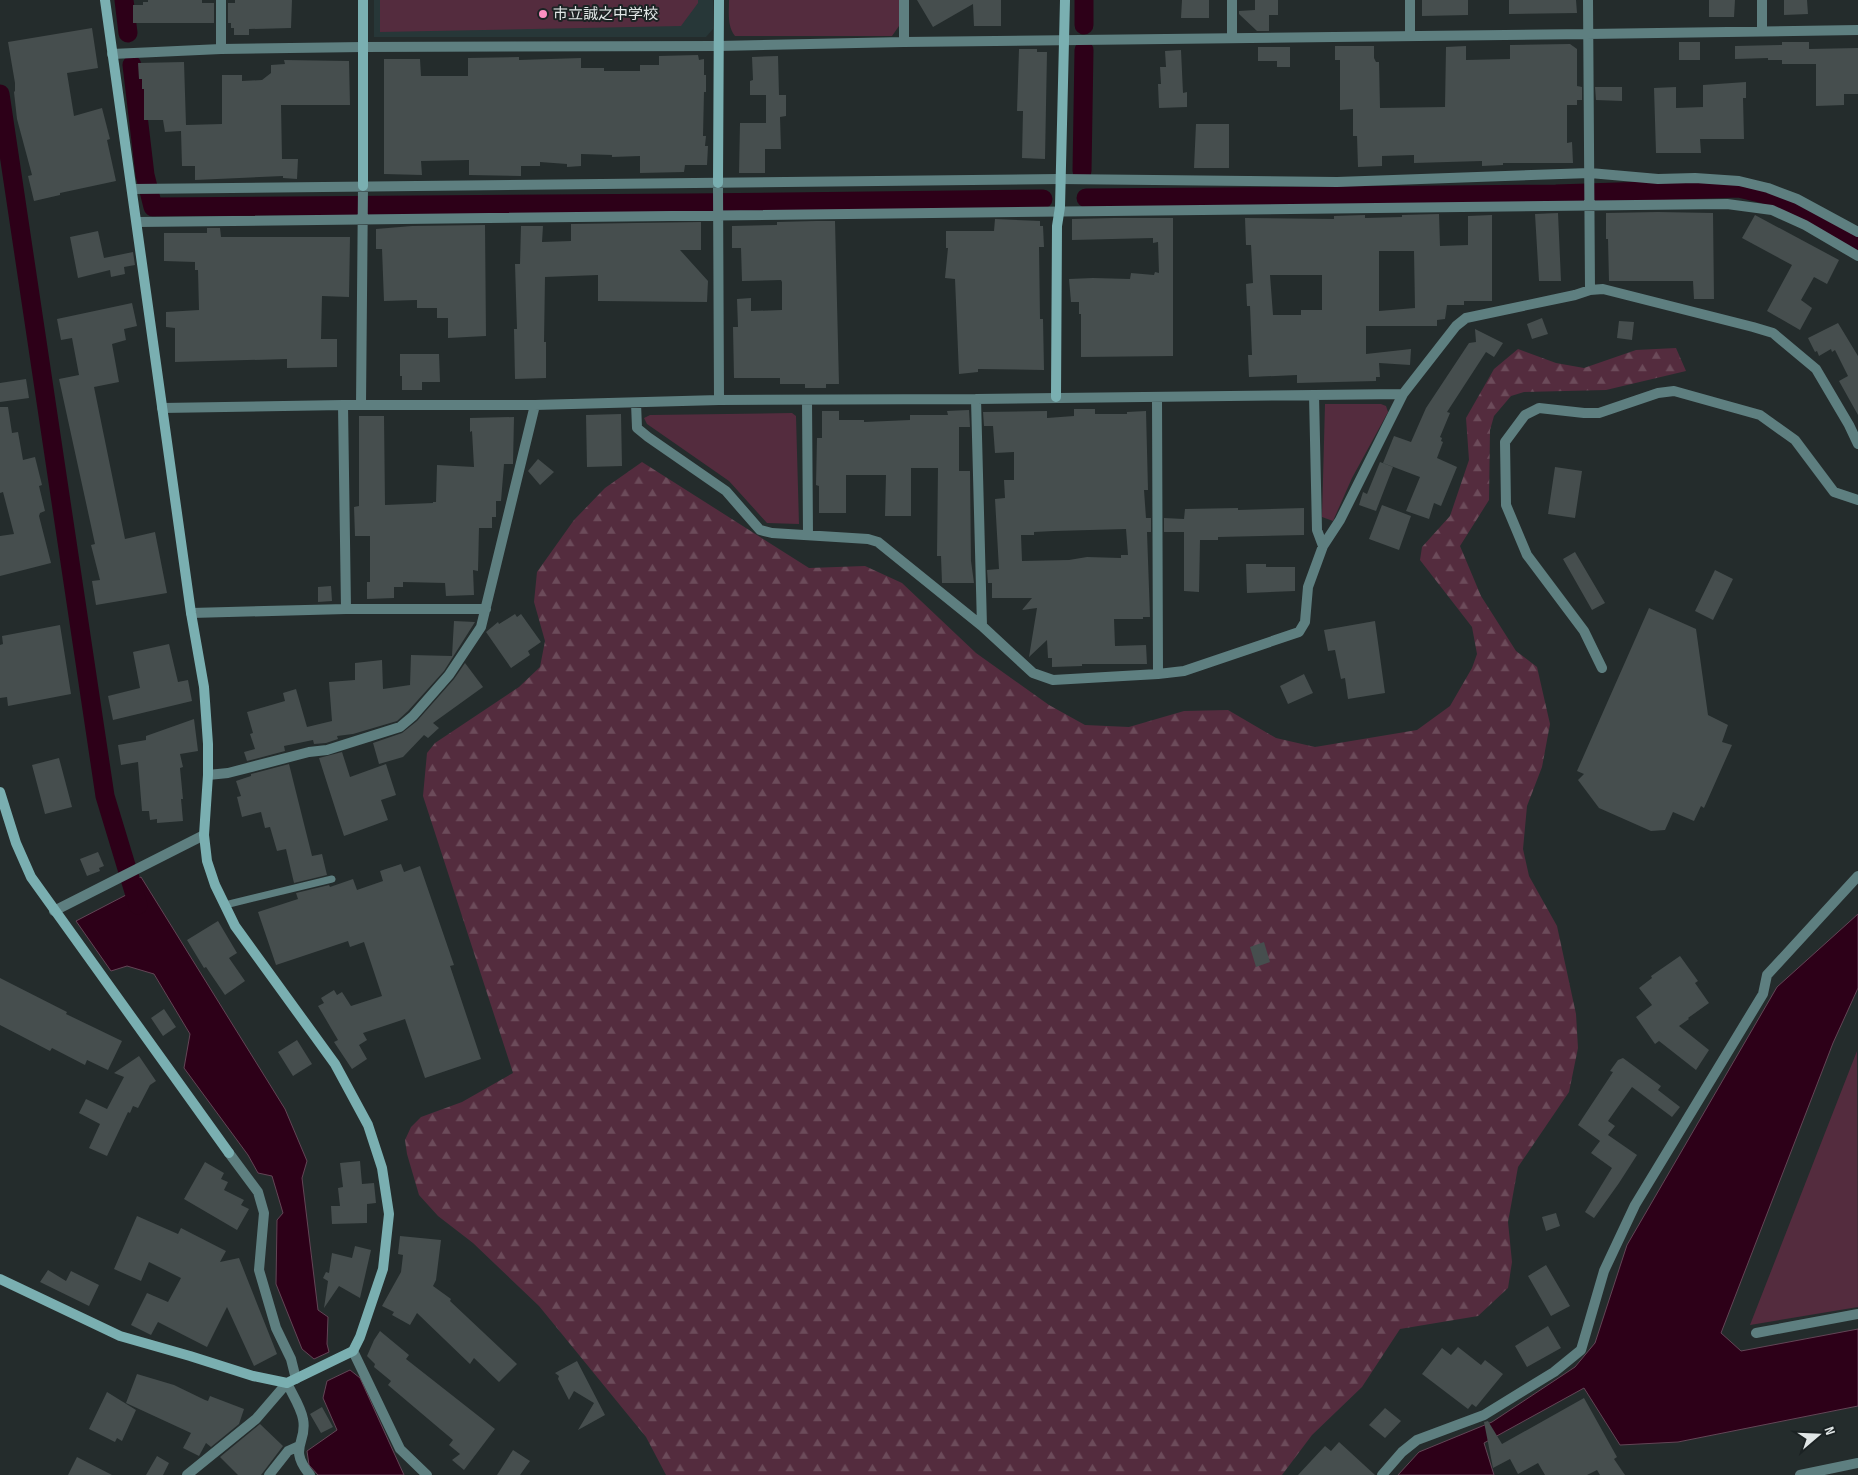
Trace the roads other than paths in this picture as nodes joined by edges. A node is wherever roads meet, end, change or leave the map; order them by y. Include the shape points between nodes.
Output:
1 (105, 0) edge
2 (221, 0) edge
3 (363, 0) edge
4 (719, 0) edge
5 (904, 0) edge
6 (1065, 0) edge
7 (1232, 0) edge
8 (1410, 0) edge
9 (1588, 0) edge
10 (1762, 0) edge
11 (1858, 30) edge
12 (1762, 31) junction
13 (1588, 34) junction
14 (1410, 36) junction
15 (1232, 38) junction
16 (1065, 40) junction
17 (904, 42) junction
18 (718, 46) junction
19 (363, 47) junction
20 (221, 49) junction
21 (112, 54) junction
22 (1590, 177) junction
23 (1060, 183) junction
24 (718, 186) junction
25 (133, 189) junction
26 (363, 191) junction
27 (1589, 202) junction
28 (1060, 210) junction
29 (718, 212) junction
30 (363, 217) junction
31 (137, 222) junction
32 (1858, 232) edge
33 (1858, 256) edge
34 (1590, 290) junction
35 (1403, 394) junction
36 (1314, 395) junction
37 (1056, 397) junction
38 (1157, 397) junction
39 (976, 399) junction
40 (719, 400) junction
41 (807, 400) junction
42 (636, 403) junction
43 (361, 404) junction
44 (343, 405) junction
45 (535, 405) junction
46 (162, 408) junction
47 (1858, 444) edge
48 (1858, 500) edge
49 (808, 535) junction
50 (1323, 546) junction
51 (346, 609) junction
52 (486, 609) junction
53 (191, 613) junction
54 (982, 626) junction
55 (1602, 668) dead end
56 (1158, 674) junction
57 (208, 775) junction
58 (0, 792) edge
59 (204, 835) junction
60 (1858, 876) edge
61 (332, 879) dead end
62 (225, 905) junction
63 (54, 911) junction
64 (0, 1279) edge
65 (1858, 1314) edge
66 (1756, 1333) dead end
67 (353, 1351) junction
68 (292, 1381) junction
69 (299, 1446) junction
70 (1858, 1463) edge
71 (1838, 1471) edge
72 (187, 1475) edge
73 (269, 1475) edge
74 (310, 1475) edge
75 (427, 1475) edge
76 (1382, 1475) edge
77 (1800, 1475) edge

1 - 21 street
2 - 20 street
3 - 19 street
4 - 18 street
5 - 17 street
6 - 16 street
7 - 15 street
8 - 14 street
9 - 13 street
10 - 12 street
11 - 12 street
12 - 13 street
13 - 14 street
13 - 22 street
14 - 15 street
15 - 16 street
16 - 17 street
16 - 23 street
17 - 18 street
18 - 19 street
18 - 24 street
19 - 20 street
19 - 26 street
20 - 21 street
21 - 25 street
22 - 23 street
22 - 27 street
22 - 32 street via 1739,181 1797,199
23 - 24 street
23 - 28 street
24 - 26 street
24 - 29 street
25 - 26 street
25 - 31 street
26 - 30 street
27 - 28 street
27 - 33 street via 1726,204 1772,210
27 - 34 street
28 - 29 street
28 - 37 street via 1057,226
29 - 30 street
29 - 40 street
30 - 31 street
30 - 43 street
31 - 46 street
34 - 35 street via 1466,318 1456,326
34 - 47 street via 1603,289 1773,334 1816,369
35 - 36 street
35 - 50 street via 1340,520
36 - 38 street
36 - 50 street via 1317,530
37 - 38 street
37 - 39 street
38 - 56 street
39 - 41 street
39 - 54 street
40 - 41 street
40 - 42 street
41 - 49 street
42 - 45 street
42 - 49 street via 637,428 726,491 760,530 772,534
43 - 44 street
43 - 45 street
44 - 46 street
44 - 51 street
45 - 52 street
46 - 53 street
48 - 55 street via 1834,492 1795,440 1760,415 1674,391 1658,393 1599,413 1539,408 1525,415 1506,442 1506,505 1526,555 1584,631
49 - 54 street via 878,542
50 - 56 street via 1308,587 1305,622 1299,632 1184,671
51 - 52 street
51 - 53 street
52 - 57 street via 481,627 449,675 400,727 327,750 308,752 228,774
53 - 57 street via 204,687
54 - 56 street via 1033,673 1053,680
57 - 59 street
58 - 63 street via 31,877
59 - 62 street via 207,861
59 - 63 street
60 - 76 street via 1767,975 1763,994 1635,1205 1604,1271 1581,1350 1554,1372 1484,1415 1417,1440
61 - 62 lane
62 - 67 street via 256,958 335,1064 368,1125 382,1168 389,1214 383,1270
63 - 68 street via 258,1192 264,1213 259,1270 276,1328 291,1359
64 - 68 street via 120,1336 253,1376
65 - 66 street
67 - 68 street
67 - 75 street via 400,1449
68 - 69 street via 304,1420
68 - 72 street via 256,1419
69 - 73 street via 288,1451
69 - 74 street via 302,1466
70 - 71 street
71 - 77 street

